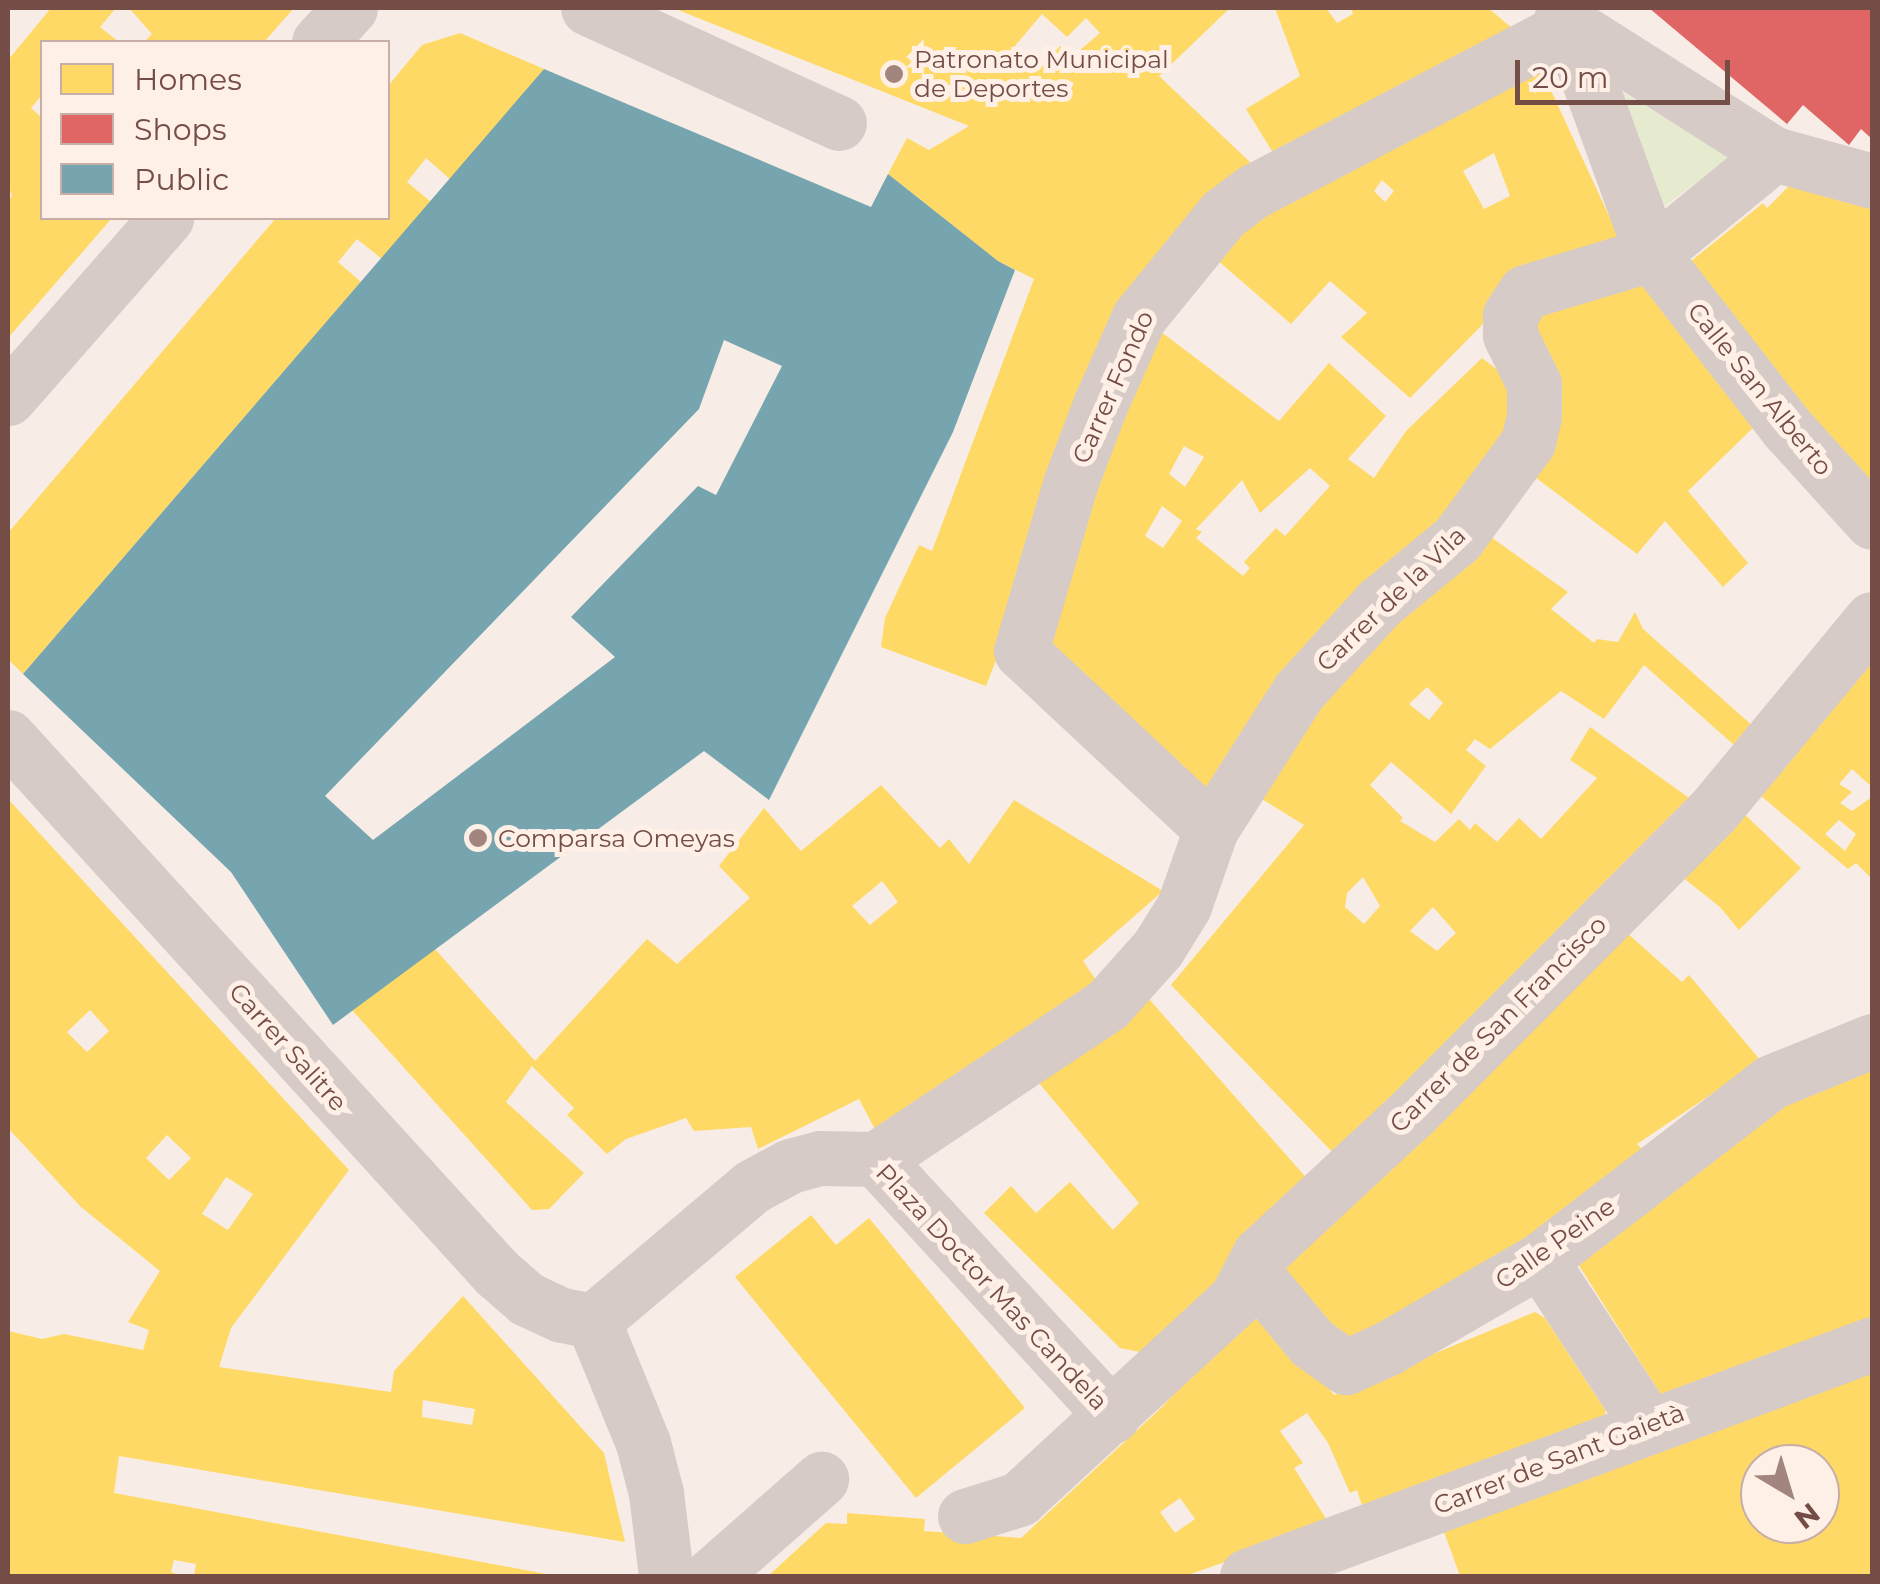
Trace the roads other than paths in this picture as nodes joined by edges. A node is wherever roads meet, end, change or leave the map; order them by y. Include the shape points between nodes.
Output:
1 (350, 8) edge
2 (588, 8) edge
3 (1558, 17) edge
4 (322, 40) edge
5 (839, 124) dead end
6 (1774, 154) junction
7 (1872, 180) edge
8 (164, 220) edge
9 (1652, 254) junction
10 (8, 398) edge
11 (1872, 522) edge
12 (1872, 619) edge
13 (8, 737) edge
14 (1211, 830) junction
15 (1872, 1041) edge
16 (876, 1160) junction
17 (1540, 1260) junction
18 (1252, 1271) junction
19 (593, 1322) junction
20 (1872, 1344) edge
21 (1112, 1416) junction
22 (1648, 1425) junction
23 (822, 1479) dead end
24 (964, 1516) dead end
25 (666, 1576) edge
26 (711, 1576) edge
27 (1247, 1576) edge

1 - 4 street
2 - 5 street
3 - 6 street
3 - 9 street, Calle San Alberto
3 - 14 street, Carrer Fondo via 1223,214 1139,317 1100,405 1021,652
6 - 7 street
6 - 9 street, Carrer de la Vila
8 - 10 street
9 - 11 street, Calle San Alberto via 1786,427
9 - 14 street, Carrer de la Vila via 1525,292 1510,315 1510,334 1534,384 1528,442 1457,539 1379,603 1323,661
12 - 18 street, Carrer de San Francisco via 1714,811 1412,1113 1259,1255
13 - 19 street, Carrer Salitre via 497,1273 527,1299
14 - 16 street, Carrer de la Vila via 1184,906 1132,981 1073,1030
15 - 17 street, Calle Peine via 1771,1082
16 - 19 street, Plaza Doctor Mas Candela via 820,1158 753,1186
16 - 21 street, Plaza Doctor Mas Candela
17 - 18 street, Calle Peine via 1346,1367 1312,1343
17 - 22 street
18 - 21 street, Carrer de San Francisco via 1236,1299
19 - 25 street via 643,1443
20 - 22 street, Carrer de Sant Gaietà
21 - 24 street, Plaza Doctor Mas Candela via 1019,1498
22 - 27 street, Carrer de Sant Gaietà
23 - 26 street

